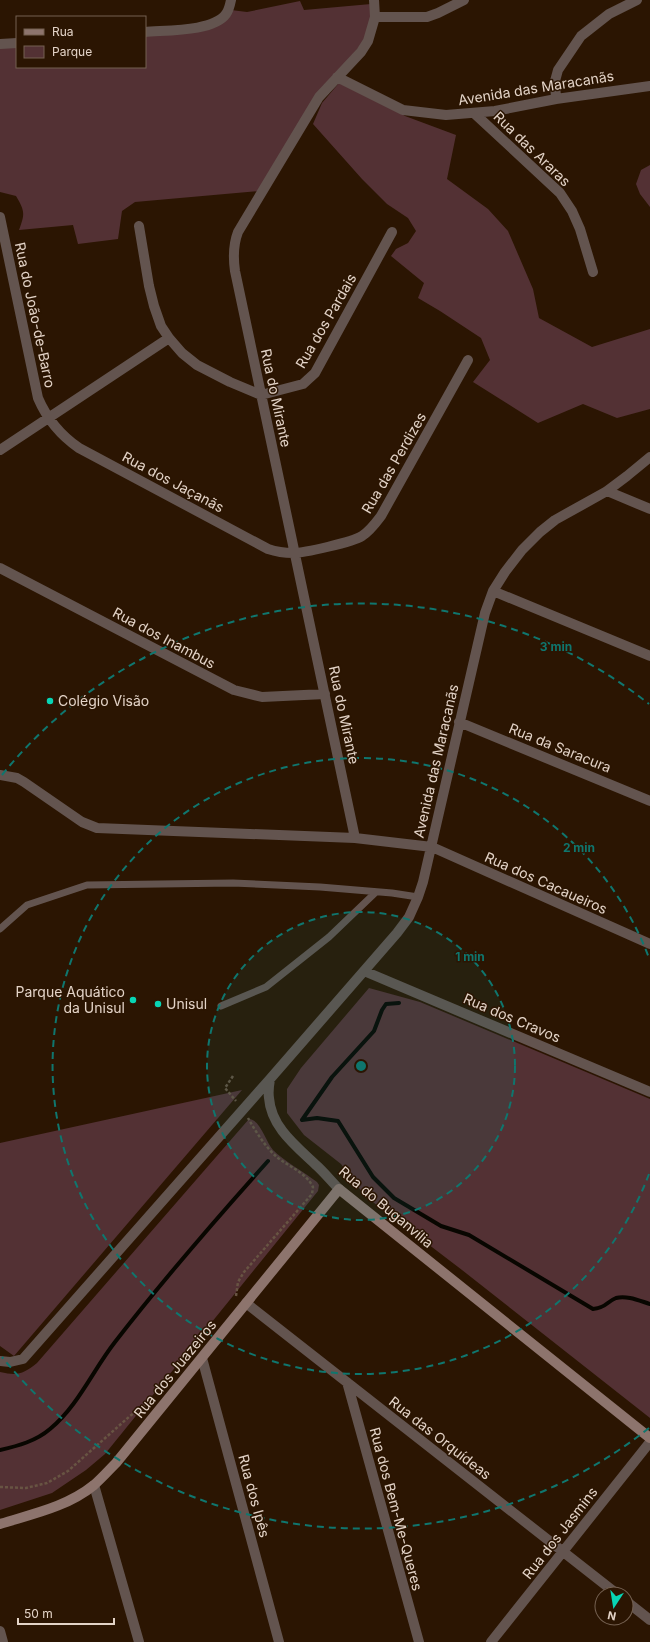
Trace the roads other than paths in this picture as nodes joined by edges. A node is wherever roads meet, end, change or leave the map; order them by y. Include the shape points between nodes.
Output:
1 (231, 0) edge
2 (374, 0) edge
3 (464, 0) edge
4 (637, 0) edge
5 (375, 17) junction
6 (146, 32) edge
7 (16, 42) edge
8 (0, 44) edge
9 (337, 77) junction
10 (650, 86) edge
11 (556, 98) junction
12 (475, 114) junction
13 (0, 217) edge
14 (139, 226) dead end
15 (392, 232) dead end
16 (593, 272) dead end
17 (169, 338) junction
18 (468, 360) dead end
19 (262, 395) junction
20 (48, 418) junction
21 (0, 450) edge
22 (650, 457) edge
23 (606, 491) junction
24 (650, 509) edge
25 (295, 553) junction
26 (0, 568) edge
27 (493, 591) junction
28 (650, 656) edge
29 (325, 694) junction
30 (459, 722) junction
31 (0, 775) edge
32 (650, 800) edge
33 (355, 838) junction
34 (432, 847) junction
35 (376, 892) junction
36 (418, 897) junction
37 (0, 929) edge
38 (650, 944) edge
39 (364, 971) junction
40 (221, 1006) dead end
41 (270, 1079) junction
42 (650, 1092) edge
43 (339, 1189) junction
44 (246, 1303) junction
45 (202, 1358) junction
46 (0, 1361) edge
47 (347, 1382) junction
48 (650, 1438) edge
49 (650, 1442) edge
50 (94, 1485) junction
51 (0, 1524) edge
52 (563, 1552) junction
53 (607, 1586) edge
54 (634, 1607) edge
55 (650, 1620) edge
56 (0, 1631) edge
57 (3, 1642) edge
58 (139, 1642) edge
59 (279, 1642) edge
60 (419, 1642) edge
61 (491, 1642) edge

1 - 6 street via 226,15 213,23 202,27
2 - 5 street, Rua do Mirante
3 - 5 street via 427,17
4 - 11 street via 609,14 581,36 558,70 555,81
5 - 9 street, Rua do Mirante via 368,41
7 - 8 street
9 - 12 street, Avenida das Maracanãs via 403,110 446,115
9 - 19 street, Rua do Mirante via 320,97 235,240 235,271
10 - 11 street, Avenida das Maracanãs
11 - 12 street, Avenida das Maracanãs
12 - 16 street, Rua das Araras via 560,193 580,229
13 - 20 street, Rua do João-de-Barro via 38,398
14 - 17 street via 154,306 161,326
15 - 19 street, Rua dos Pardais via 315,373 303,384
17 - 19 street via 196,365
17 - 20 street
18 - 25 street, Rua das Perdizes via 381,516 370,531 351,541
19 - 25 street, Rua do Mirante
20 - 21 street
20 - 25 street, Rua dos Jaçanãs via 67,440 79,448 268,549
22 - 23 street, Avenida das Maracanãs
23 - 24 street
23 - 27 street, Avenida das Maracanãs via 555,520 540,532 522,550
25 - 29 street, Rua do Mirante
26 - 29 street, Rua dos Inambus via 234,690 262,697
27 - 28 street
27 - 30 street, Avenida das Maracanãs
29 - 33 street, Rua do Mirante
30 - 32 street, Rua da Saracura
30 - 34 street, Avenida das Maracanãs
31 - 33 street, Avenida das Maracanãs via 17,778 82,822 97,828
33 - 34 street, Avenida das Maracanãs
34 - 36 street
34 - 38 street, Rua dos Cacaueiros
35 - 36 lane
35 - 37 lane via 233,882 87,885 27,905
35 - 40 lane via 329,937 266,987
36 - 39 street via 401,928
39 - 41 street
39 - 42 street, Rua dos Cravos
41 - 43 street, Rua do Buganvília via 271,1110 280,1128 290,1142
41 - 46 street via 23,1359
43 - 44 street, Rua dos Juazeiros
43 - 48 street, Rua do Buganvília
44 - 45 street, Rua dos Juazeiros
44 - 47 street, Rua das Orquídeas
45 - 50 street, Rua dos Juazeiros
45 - 59 street, Rua dos Ipês
47 - 52 street, Rua das Orquídeas
47 - 60 street, Rua dos Bem-Me-Queres
49 - 52 street, Rua dos Jasmins
50 - 51 street, Rua dos Juazeiros via 51,1509
50 - 58 street
52 - 53 street, Rua das Orquídeas
52 - 61 street, Rua dos Jasmins
54 - 55 street
56 - 57 street

